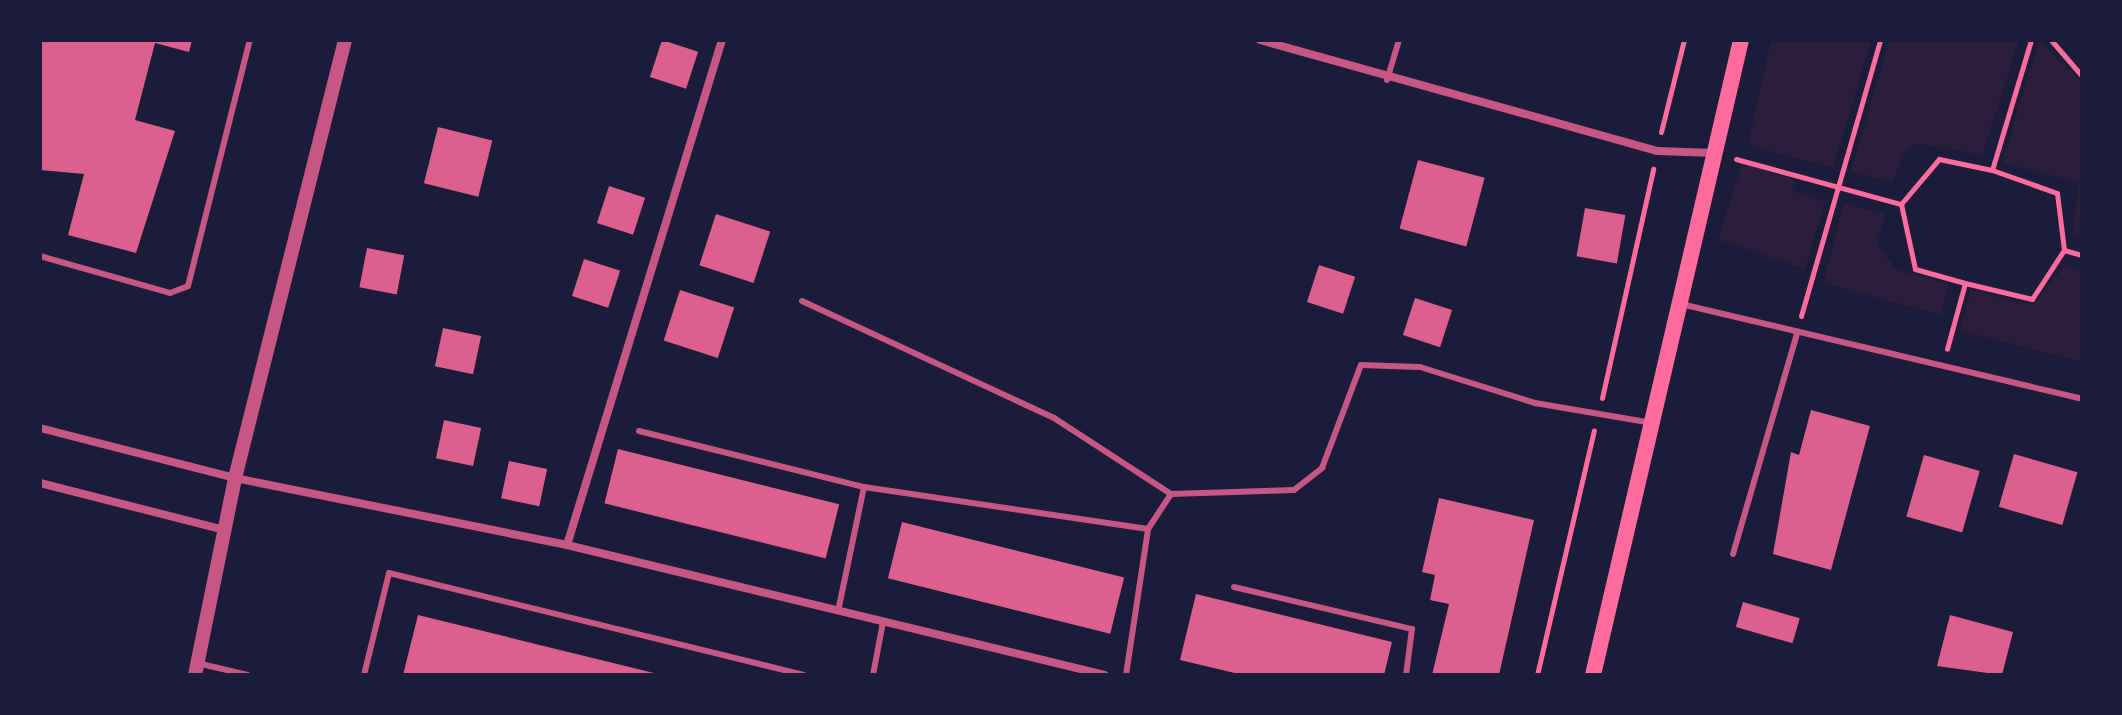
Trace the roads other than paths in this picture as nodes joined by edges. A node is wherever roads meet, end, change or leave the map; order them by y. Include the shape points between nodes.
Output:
1 (250, 40) edge
2 (345, 40) edge
3 (722, 40) edge
4 (1260, 40) edge
5 (1399, 40) edge
6 (1741, 40) edge
7 (1387, 80) junction
8 (1716, 153) junction
9 (40, 256) edge
10 (802, 301) dead end
11 (1681, 304) junction
12 (1797, 333) junction
13 (2082, 399) edge
14 (1653, 424) junction
15 (40, 428) edge
16 (639, 431) dead end
17 (235, 478) junction
18 (40, 483) edge
19 (864, 487) junction
20 (1171, 494) junction
21 (1148, 529) junction
22 (227, 531) junction
23 (567, 545) junction
24 (1733, 554) dead end
25 (1234, 587) dead end
26 (838, 611) junction
27 (883, 622) junction
28 (196, 669) edge
29 (248, 675) edge
30 (364, 675) edge
31 (804, 675) edge
32 (873, 675) edge
33 (1105, 675) edge
34 (1126, 675) edge
35 (1406, 675) edge
36 (1593, 675) edge

1 - 9 lane via 188,286 170,293
2 - 17 street
3 - 23 street
4 - 7 street
5 - 7 lane
6 - 8 main road
7 - 8 street via 1657,151
8 - 11 main road
10 - 20 lane via 1054,418
11 - 12 lane
11 - 14 main road
12 - 13 lane
12 - 24 lane
14 - 20 lane via 1535,403 1420,367 1361,365 1322,468 1294,490
14 - 36 main road
15 - 17 street
16 - 19 lane
17 - 22 street
17 - 23 street
18 - 22 street
19 - 21 lane
19 - 26 lane
20 - 21 lane
21 - 34 lane
22 - 28 street
23 - 26 street
25 - 35 lane via 1412,629
26 - 27 street
27 - 32 lane
27 - 33 street
28 - 29 lane
30 - 31 lane via 389,573

